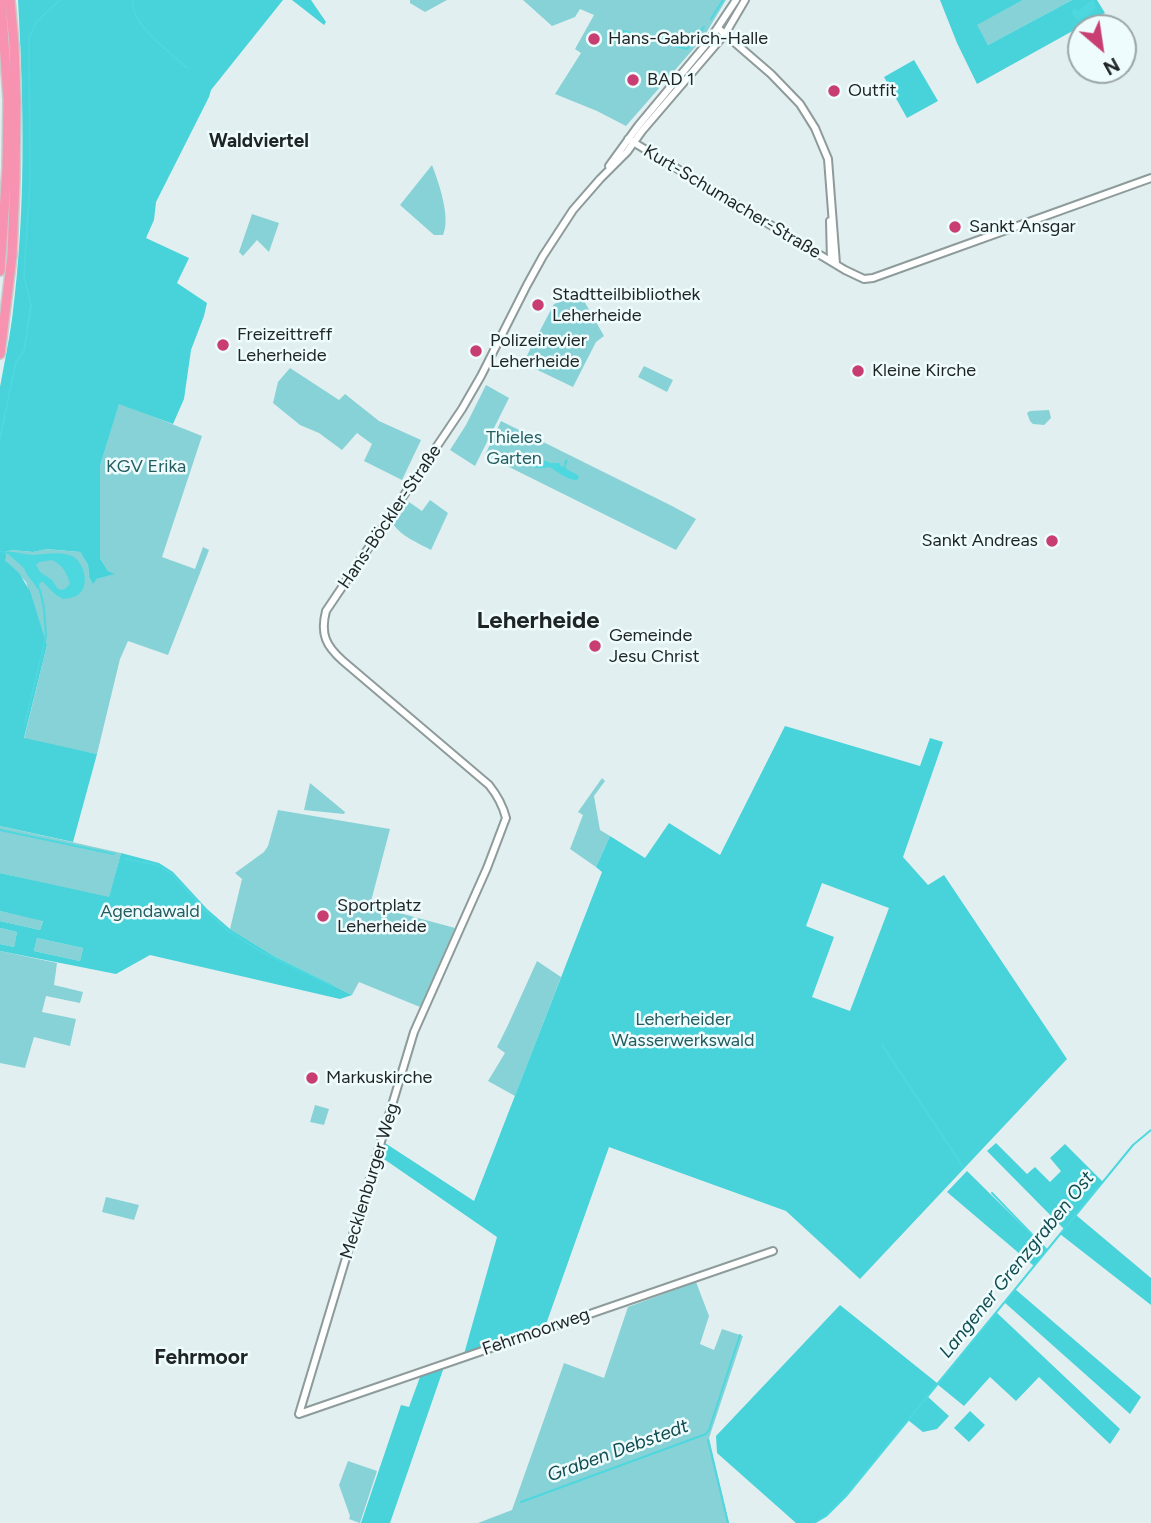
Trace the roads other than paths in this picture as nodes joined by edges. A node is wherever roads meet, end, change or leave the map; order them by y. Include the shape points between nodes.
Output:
1 (1, 0) edge
2 (10, 0) edge
3 (736, 0) edge
4 (745, 0) edge
5 (722, 31) junction
6 (0, 106) edge
7 (631, 141) junction
8 (7, 168) junction
9 (1151, 178) edge
10 (833, 262) junction
11 (0, 271) edge
12 (0, 354) edge
13 (499, 800) junction
14 (506, 818) joint
15 (500, 836) junction
16 (773, 1251) dead end
17 (299, 1414) joint

1 - 8 highway
2 - 12 highway via 15,180 12,256
3 - 5 street, Hans-Böckler-Straße
4 - 5 street, Hans-Böckler-Straße
5 - 7 street, Hans-Böckler-Straße
5 - 10 street via 800,104 815,128 828,159
6 - 8 highway via 2,158
7 - 10 street, Kurt-Schumacher-Straße
7 - 13 street, Hans-Böckler-Straße via 558,232 462,409 326,611 324,630 336,655 489,785
8 - 11 highway
9 - 10 street via 873,278 859,277
13 - 14 street, Hans-Böckler-Straße
13 - 15 street, Mecklenburger Weg
14 - 15 street, Mecklenburger Weg
15 - 17 street, Mecklenburger Weg via 415,1032
16 - 17 street, Fehrmoorweg

